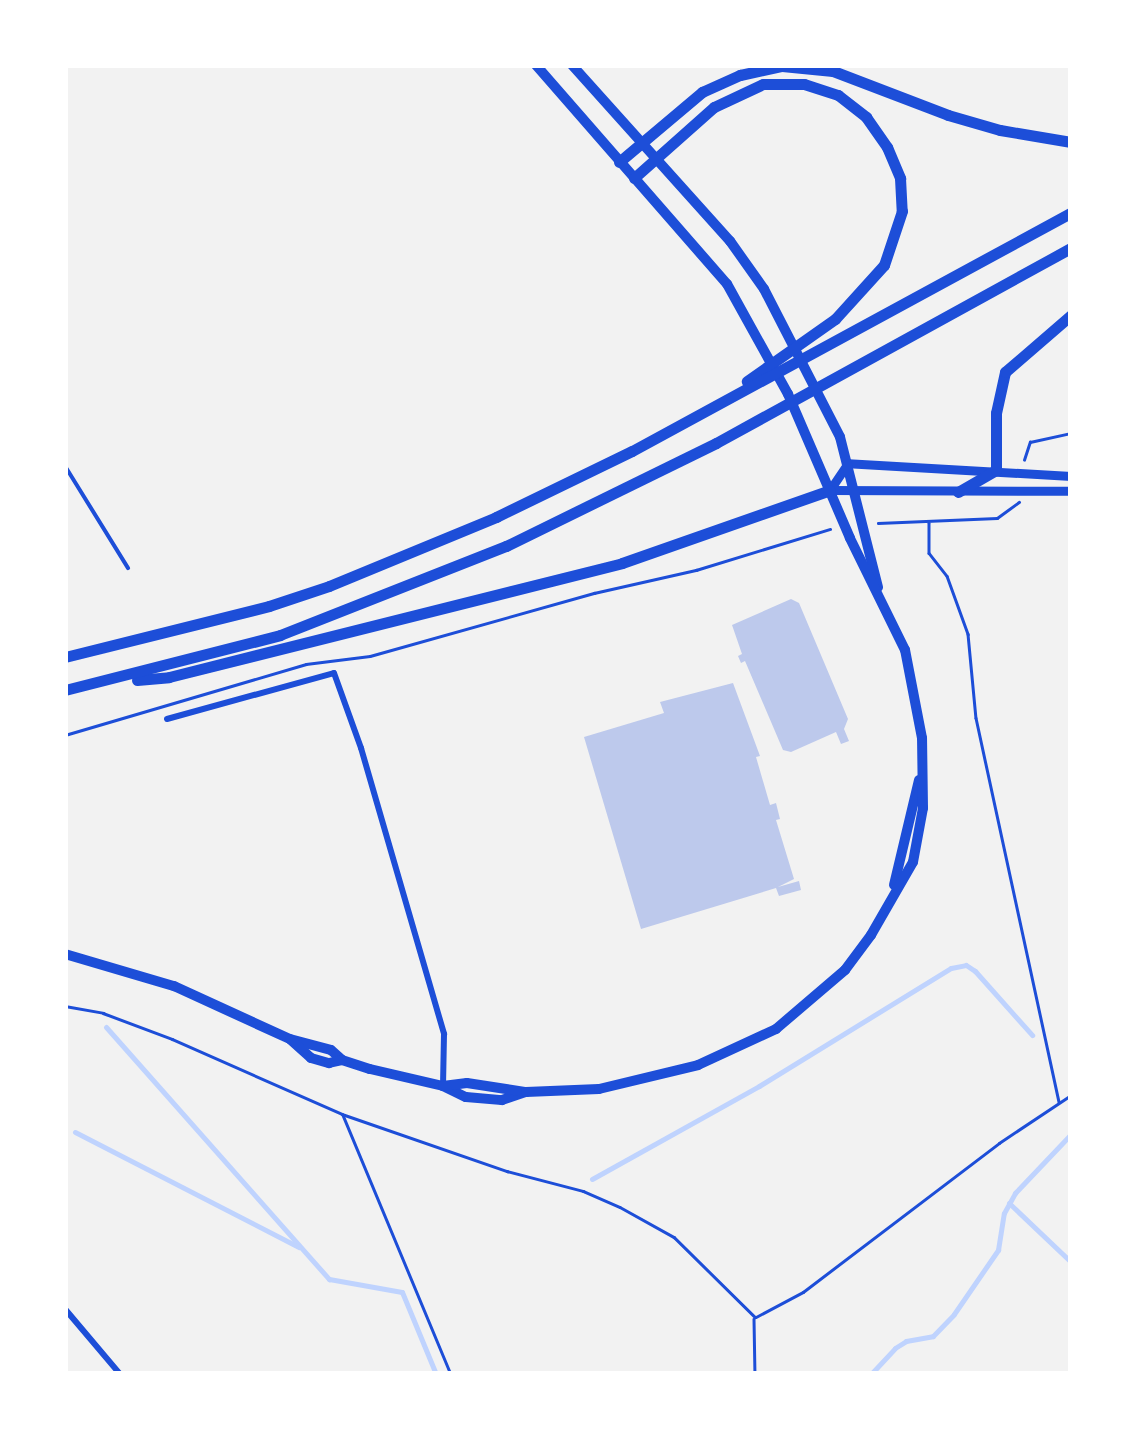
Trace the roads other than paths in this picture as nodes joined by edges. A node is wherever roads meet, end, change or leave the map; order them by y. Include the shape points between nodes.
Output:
1 (536, 65) edge
2 (572, 65) edge
3 (1071, 142) edge
4 (640, 143) junction
5 (656, 160) junction
6 (619, 162) junction
7 (634, 178) junction
8 (1071, 213) edge
9 (1071, 248) edge
10 (1071, 316) edge
11 (700, 414) junction
12 (848, 463) junction
13 (65, 466) edge
14 (996, 470) junction
15 (1071, 476) edge
16 (830, 490) junction
17 (1071, 490) edge
18 (958, 492) junction
19 (855, 493) junction
20 (128, 568) dead end
21 (879, 593) junction
22 (65, 657) edge
23 (103, 682) junction
24 (65, 690) edge
25 (168, 718) dead end
26 (65, 954) edge
27 (444, 1086) junction
28 (65, 1309) edge
29 (120, 1374) edge

1 - 6 main road
2 - 4 main road
3 - 4 highway via 965,120 832,71 782,66 702,92
4 - 5 main road
4 - 6 highway
5 - 7 highway
5 - 11 highway via 732,97 764,84 804,84 838,95 866,117 888,146 900,178 898,231 871,284 836,320
5 - 12 main road via 730,241 775,310
6 - 7 main road
7 - 16 main road via 727,284
8 - 11 highway
9 - 23 highway via 716,443 506,546 323,620
10 - 14 highway via 1005,372 996,412
11 - 22 highway via 496,518 329,586 178,632
12 - 14 main road
12 - 16 main road
12 - 19 main road
13 - 20 lane
14 - 15 main road
14 - 18 highway
16 - 19 main road
16 - 21 main road
16 - 23 highway via 622,563 168,677
17 - 18 main road
18 - 19 main road
19 - 21 main road
21 - 27 main road via 914,684 922,769 919,845 845,970 766,1034 698,1065 639,1082 502,1100 466,1097
23 - 24 highway
25 - 27 street via 334,673 444,1034
26 - 27 main road via 174,986 342,1060
28 - 29 street

